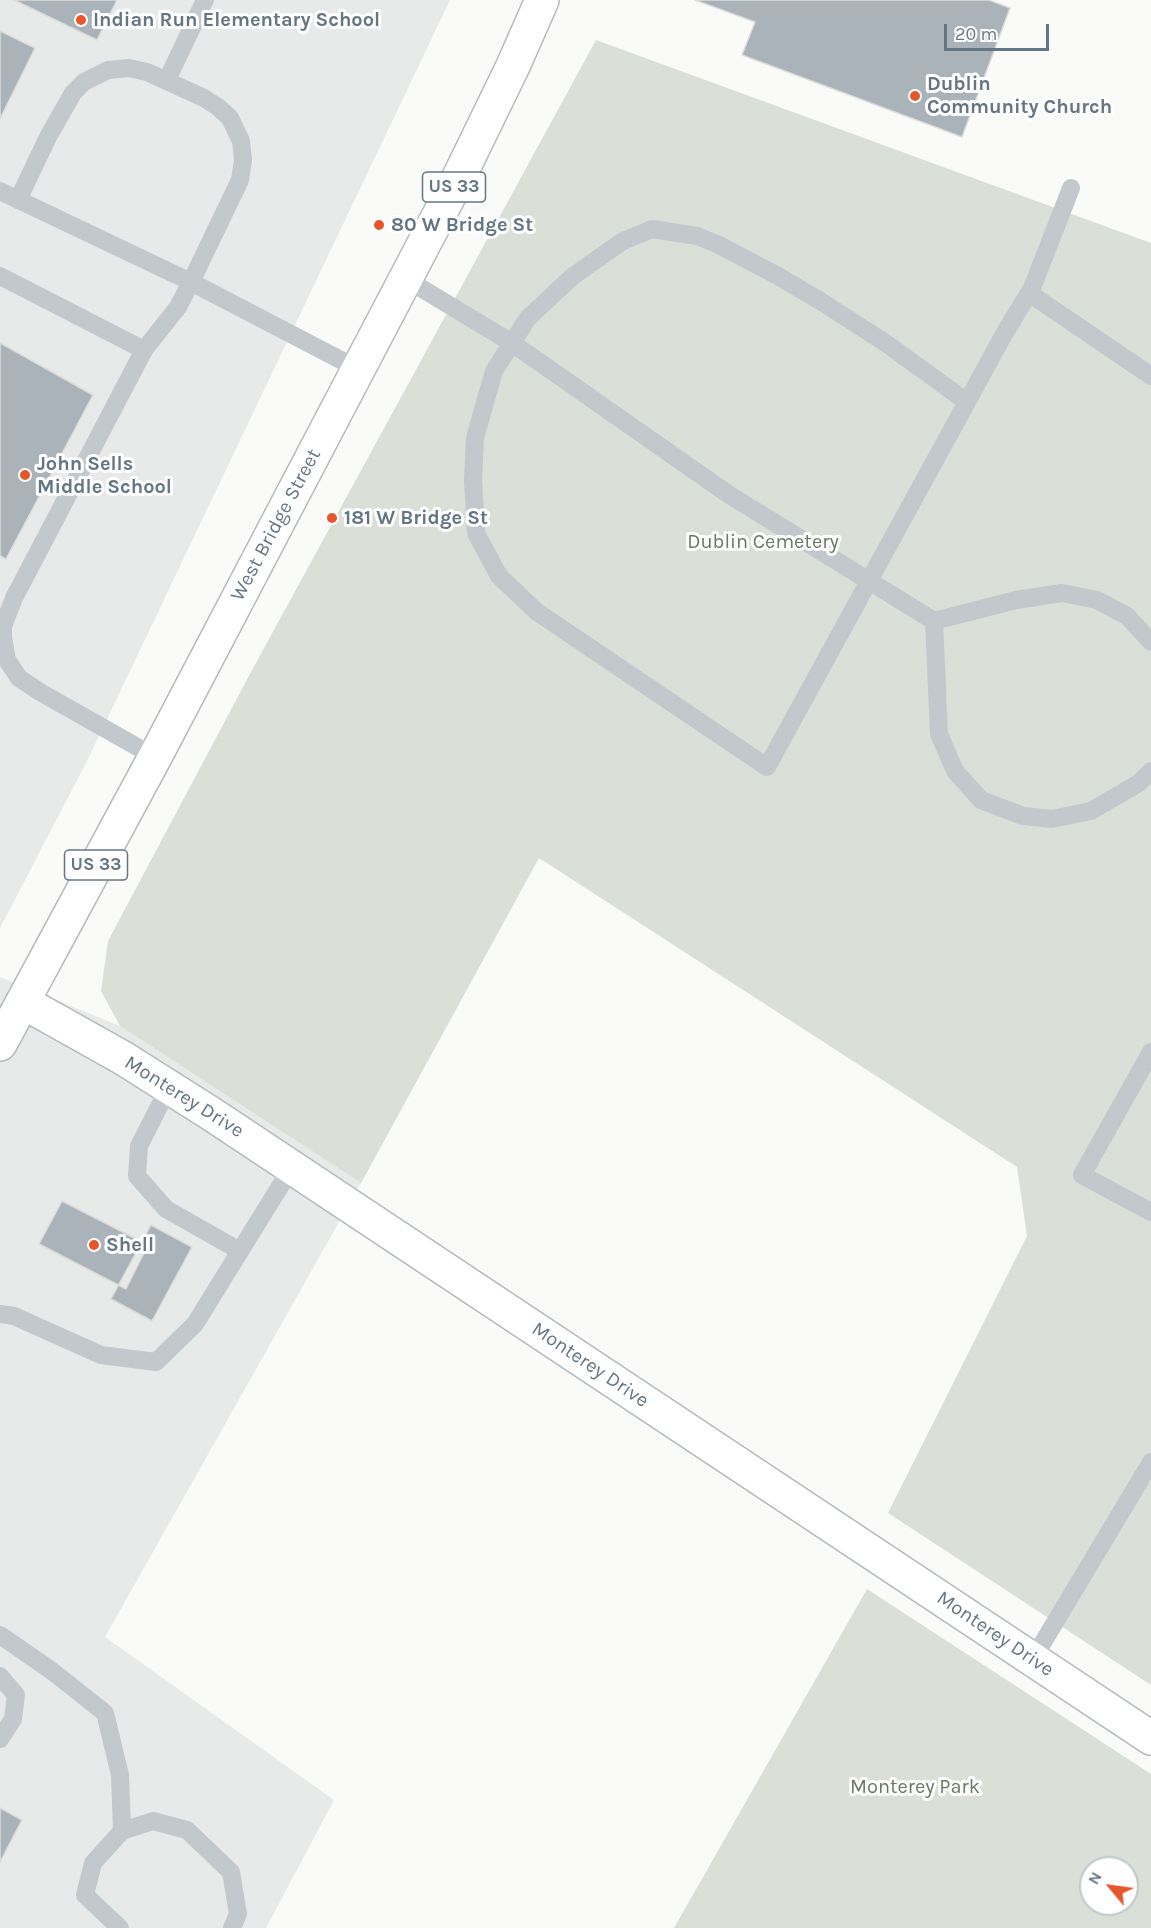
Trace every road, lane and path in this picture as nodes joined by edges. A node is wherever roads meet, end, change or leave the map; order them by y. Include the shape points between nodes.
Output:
1 (205, 0) edge
2 (542, 0) edge
3 (167, 80) junction
4 (1071, 188) dead end
5 (0, 191) edge
6 (18, 200) junction
7 (0, 276) edge
8 (406, 279) junction
9 (191, 282) junction
10 (1029, 293) junction
11 (512, 342) junction
12 (144, 350) junction
13 (358, 369) junction
14 (1151, 375) edge
15 (967, 402) junction
16 (868, 581) junction
17 (934, 621) junction
18 (1151, 642) edge
19 (155, 757) junction
20 (1151, 771) edge
21 (23, 1002) junction
22 (0, 1044) edge
23 (1151, 1052) edge
24 (169, 1087) junction
25 (292, 1167) junction
26 (1151, 1212) edge
27 (240, 1251) junction
28 (0, 1314) edge
29 (1151, 1462) edge
30 (0, 1635) edge
31 (1033, 1659) junction
32 (0, 1676) edge
33 (1151, 1738) edge
34 (0, 1739) edge
35 (122, 1831) junction
36 (120, 1928) edge
37 (232, 1928) edge

1 - 3 lane
2 - 8 street, West Bridge Street / US 33
3 - 6 lane via 121,68 84,82 63,109
3 - 9 lane via 224,112 238,132 243,151 240,180
4 - 10 lane
5 - 6 lane
6 - 9 lane
7 - 12 lane
8 - 11 lane
8 - 13 street, West Bridge Street / US 33
9 - 12 lane via 178,307
9 - 13 lane
10 - 14 lane
10 - 15 lane
11 - 15 lane via 528,318 573,276 622,241 652,229 696,236 778,276 887,344
11 - 16 lane via 728,494
11 - 16 lane via 494,371 475,438 476,532 499,576 537,612 767,767
12 - 19 lane via 7,612 3,637 7,660 19,678
13 - 19 street, West Bridge Street / US 33
15 - 16 lane
16 - 17 lane
17 - 18 lane via 1062,593 1097,600 1127,616
17 - 20 lane via 939,734 955,771 981,800 1023,816 1052,819 1091,811 1139,783
19 - 21 street, West Bridge Street / US 33
21 - 22 street, West Bridge Street / US 33
21 - 24 street, Monterey Drive
23 - 26 lane via 1082,1175
24 - 25 street, Monterey Drive
24 - 27 lane via 139,1146 137,1176 166,1209
25 - 27 lane
25 - 31 street, Monterey Drive
27 - 28 lane via 195,1324 156,1362 101,1355 14,1316
29 - 31 lane
30 - 35 lane via 105,1713 120,1776
31 - 33 street, Monterey Drive
32 - 34 lane via 16,1695 13,1719
35 - 36 lane via 93,1863 86,1895
35 - 37 lane via 153,1821 187,1830 231,1872 238,1914

